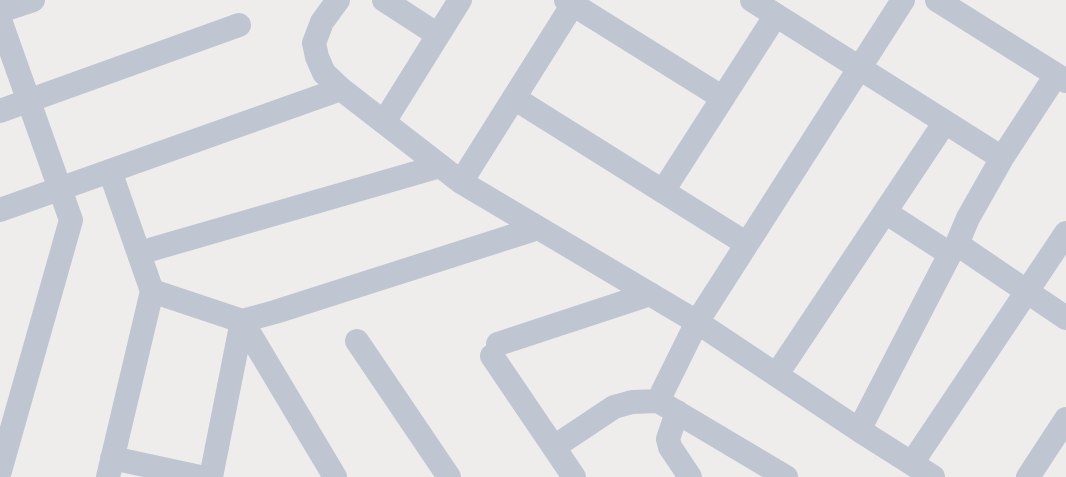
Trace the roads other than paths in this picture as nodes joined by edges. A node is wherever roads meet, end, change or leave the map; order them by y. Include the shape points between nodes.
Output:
1 (33, 0) edge
2 (338, 0) edge
3 (384, 0) edge
4 (460, 0) edge
5 (752, 0) edge
6 (903, 0) edge
7 (937, 0) edge
8 (569, 2) edge
9 (0, 12) edge
10 (776, 15) junction
11 (0, 20) edge
12 (239, 25) dead end
13 (438, 35) junction
14 (860, 68) junction
15 (1061, 78) edge
16 (341, 89) junction
17 (514, 98) junction
18 (723, 98) junction
19 (28, 101) junction
20 (0, 111) edge
21 (384, 122) junction
22 (945, 122) junction
23 (1002, 158) junction
24 (440, 166) junction
25 (110, 171) junction
26 (461, 182) junction
27 (60, 189) junction
28 (663, 191) junction
29 (0, 210) edge
30 (885, 212) junction
31 (538, 228) junction
32 (1066, 234) edge
33 (747, 244) junction
34 (954, 249) junction
35 (139, 253) junction
36 (152, 291) junction
37 (1027, 292) junction
38 (650, 294) junction
39 (1066, 318) edge
40 (242, 321) junction
41 (697, 322) junction
42 (357, 341) dead end
43 (777, 374) junction
44 (667, 406) junction
45 (1066, 419) edge
46 (858, 430) junction
47 (1059, 444) edge
48 (554, 447) junction
49 (912, 463) junction
50 (110, 468) edge
51 (0, 471) edge
52 (200, 477) edge
53 (211, 477) edge
54 (335, 477) edge
55 (449, 477) edge
56 (574, 477) edge
57 (690, 477) edge
58 (786, 477) edge
59 (933, 477) edge
60 (1028, 477) edge

1 - 9 street
2 - 16 street via 322,22 314,43 324,74
3 - 13 street
4 - 13 street
5 - 10 street
6 - 14 street
7 - 15 street
8 - 17 street
8 - 18 street
10 - 14 street
10 - 18 street
11 - 19 street
12 - 19 street
13 - 21 street
14 - 22 street
14 - 33 street
15 - 23 street
16 - 21 street
16 - 25 street
17 - 26 street
17 - 28 street
18 - 28 street
19 - 20 street
19 - 27 street
21 - 24 street
22 - 23 street
22 - 30 street
23 - 34 street
24 - 26 street
24 - 35 street
25 - 27 street
25 - 35 street
26 - 31 street
27 - 29 street
27 - 51 street via 71,220
28 - 33 street
30 - 34 street
30 - 43 street
31 - 38 street
31 - 40 street
32 - 37 street
33 - 41 street
34 - 37 street
34 - 46 street
35 - 36 street
36 - 40 street
36 - 50 street
37 - 39 street
37 - 49 street
38 - 41 street
38 - 48 street via 495,350
40 - 53 street
40 - 54 street
41 - 43 street
41 - 44 street
42 - 55 street
43 - 46 street
44 - 48 street via 632,402 614,407
44 - 57 street via 670,447
44 - 58 street
45 - 47 street
46 - 49 street
47 - 60 street
48 - 56 street
49 - 59 street
50 - 52 street

